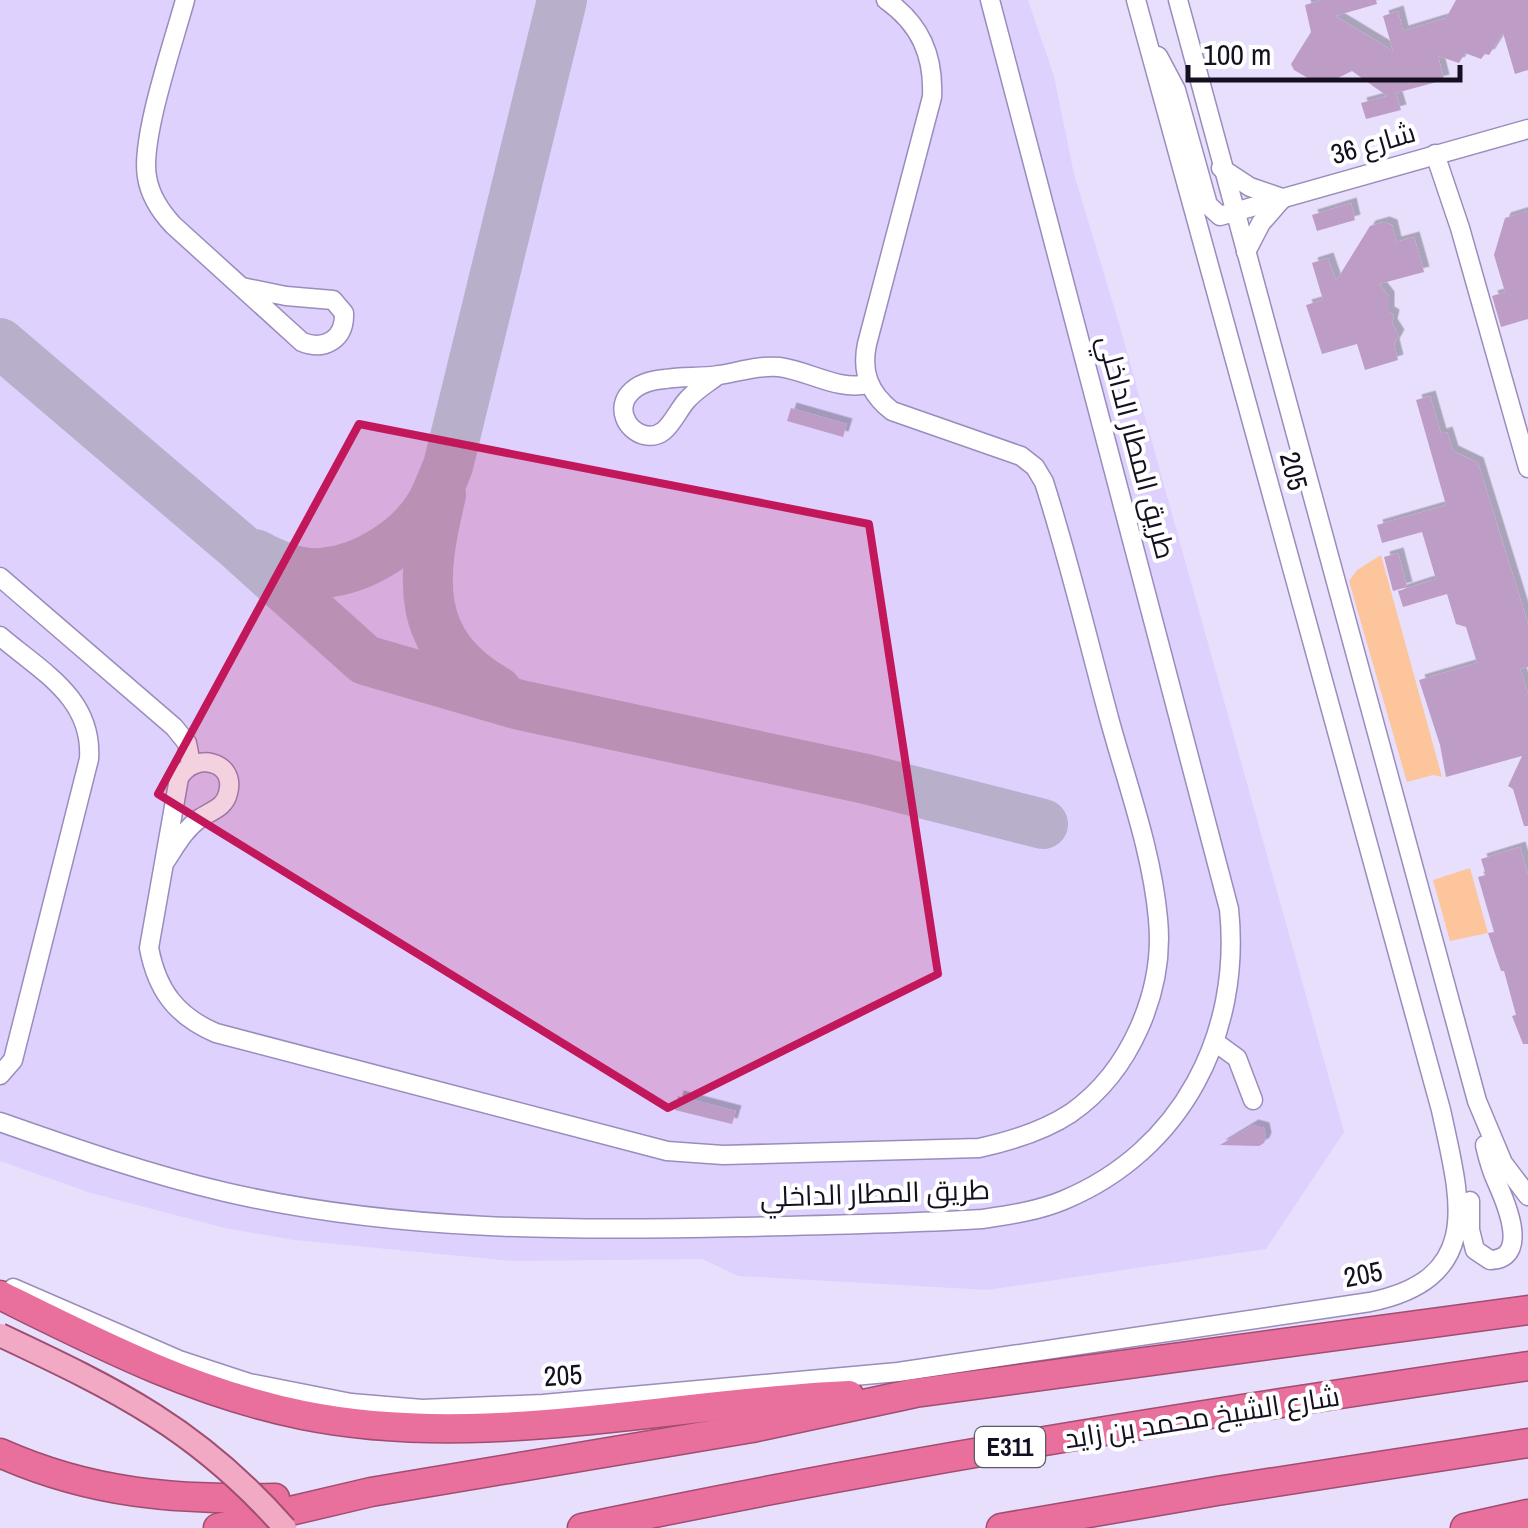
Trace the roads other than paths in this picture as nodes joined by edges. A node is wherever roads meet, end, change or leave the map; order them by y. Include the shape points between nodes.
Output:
1 (186, 0) edge
2 (886, 0) edge
3 (990, 0) edge
4 (1136, 0) edge
5 (1178, 0) edge
6 (1147, 40) junction
7 (1528, 129) edge
8 (1441, 152) junction
9 (1222, 168) junction
10 (1282, 198) junction
11 (1234, 213) junction
12 (1246, 252) junction
13 (242, 287) junction
14 (718, 375) junction
15 (868, 384) junction
16 (1526, 458) edge
17 (0, 577) edge
18 (0, 636) edge
19 (191, 764) junction
20 (165, 862) junction
21 (1215, 1042) junction
22 (0, 1075) edge
23 (1253, 1100) dead end
24 (1477, 1101) junction
25 (1441, 1110) junction
26 (0, 1122) edge
27 (1528, 1196) edge
28 (0, 1285) edge
29 (0, 1295) edge
30 (1528, 1310) edge
31 (0, 1336) edge
32 (1528, 1366) edge
33 (915, 1393) junction
34 (1528, 1443) edge
35 (0, 1452) edge
36 (372, 1492) junction
37 (1528, 1514) edge
38 (218, 1528) edge
39 (285, 1528) edge
40 (582, 1528) edge
41 (1001, 1528) edge
42 (1466, 1528) edge

1 - 13 street via 146,148 146,175 163,214
2 - 15 street via 923,40 933,78 867,344
3 - 21 street, طريق المطار الداخلي via 1224,884 1232,960
4 - 6 street, 205
5 - 9 street, 205
6 - 11 street via 1176,90 1211,210
6 - 25 street, 205
7 - 8 street, شارع 36
8 - 10 street, شارع 36
8 - 16 street
9 - 10 street
9 - 11 street, 205
10 - 11 street, شارع 36
10 - 12 street
11 - 12 street, 205
12 - 24 street, 205
13 - 13 street via 332,300 344,314 342,330 322,345 302,342
14 - 14 street via 653,436 624,418 628,394 637,387
14 - 15 street via 775,366 843,385
15 - 20 street via 892,410 1021,456 1044,482 1055,518 1159,922 1155,980 1135,1037 1118,1066 1072,1112 979,1148 695,1154 640,1146 216,1033 177,1010 153,970 150,926
17 - 19 street via 174,727
18 - 22 street via 70,698 90,737 13,1060
19 - 20 street via 179,778
19 - 20 street via 214,762 230,790 225,802 187,830
21 - 23 street via 1237,1058
21 - 26 street, طريق المطار الداخلي via 1189,1095 1134,1157 1063,1200 982,1220 529,1229 389,1219 226,1192
24 - 25 street via 1489,1160 1520,1232 1514,1252 1498,1260 1475,1250 1466,1182
24 - 27 street, 205 via 1503,1163
25 - 28 street, 205 via 1458,1226 1442,1265 1415,1289 1370,1302 898,1372 543,1404 368,1405 211,1372
29 - 33 highway via 190,1385 364,1424 507,1426 766,1400
30 - 33 highway
31 - 39 main road, bridge via 172,1424
32 - 40 highway, شارع الشيخ محمد بن زايد / E311 via 974,1453
33 - 36 highway via 752,1428
34 - 41 highway
35 - 36 highway via 91,1486 159,1497
36 - 38 highway
37 - 42 highway

